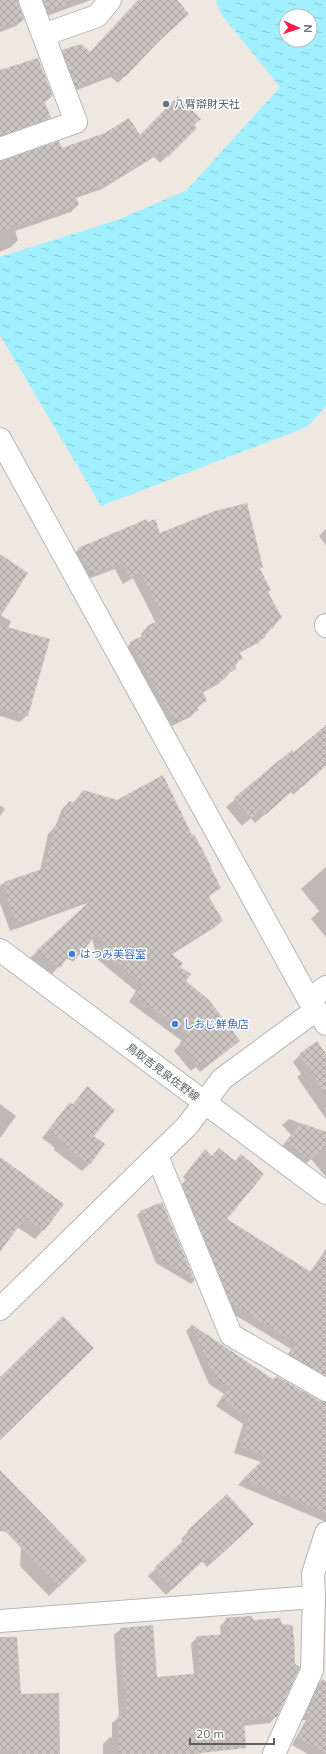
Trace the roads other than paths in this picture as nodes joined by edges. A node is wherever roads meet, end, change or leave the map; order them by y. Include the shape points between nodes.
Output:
1 (30, 0) edge
2 (110, 0) edge
3 (43, 35) junction
4 (0, 149) edge
5 (0, 439) edge
6 (0, 950) edge
7 (326, 987) edge
8 (317, 1011) edge
9 (205, 1104) junction
10 (157, 1156) junction
11 (326, 1193) edge
12 (0, 1309) edge
13 (326, 1390) edge
14 (326, 1533) edge
15 (322, 1557) edge
16 (314, 1596) junction
17 (0, 1621) edge
18 (319, 1643) edge
19 (274, 1754) edge

1 - 3 street
2 - 3 street via 97,16
3 - 4 street via 76,122
5 - 8 street
6 - 9 street, 鳥取吉見泉佐野線
7 - 8 street
8 - 9 street via 222,1079
9 - 10 street
9 - 11 street, 鳥取吉見泉佐野線
10 - 12 street
10 - 13 street via 231,1335
14 - 15 street
15 - 16 street via 313,1574
16 - 17 street
16 - 18 street
18 - 19 street via 312,1670

